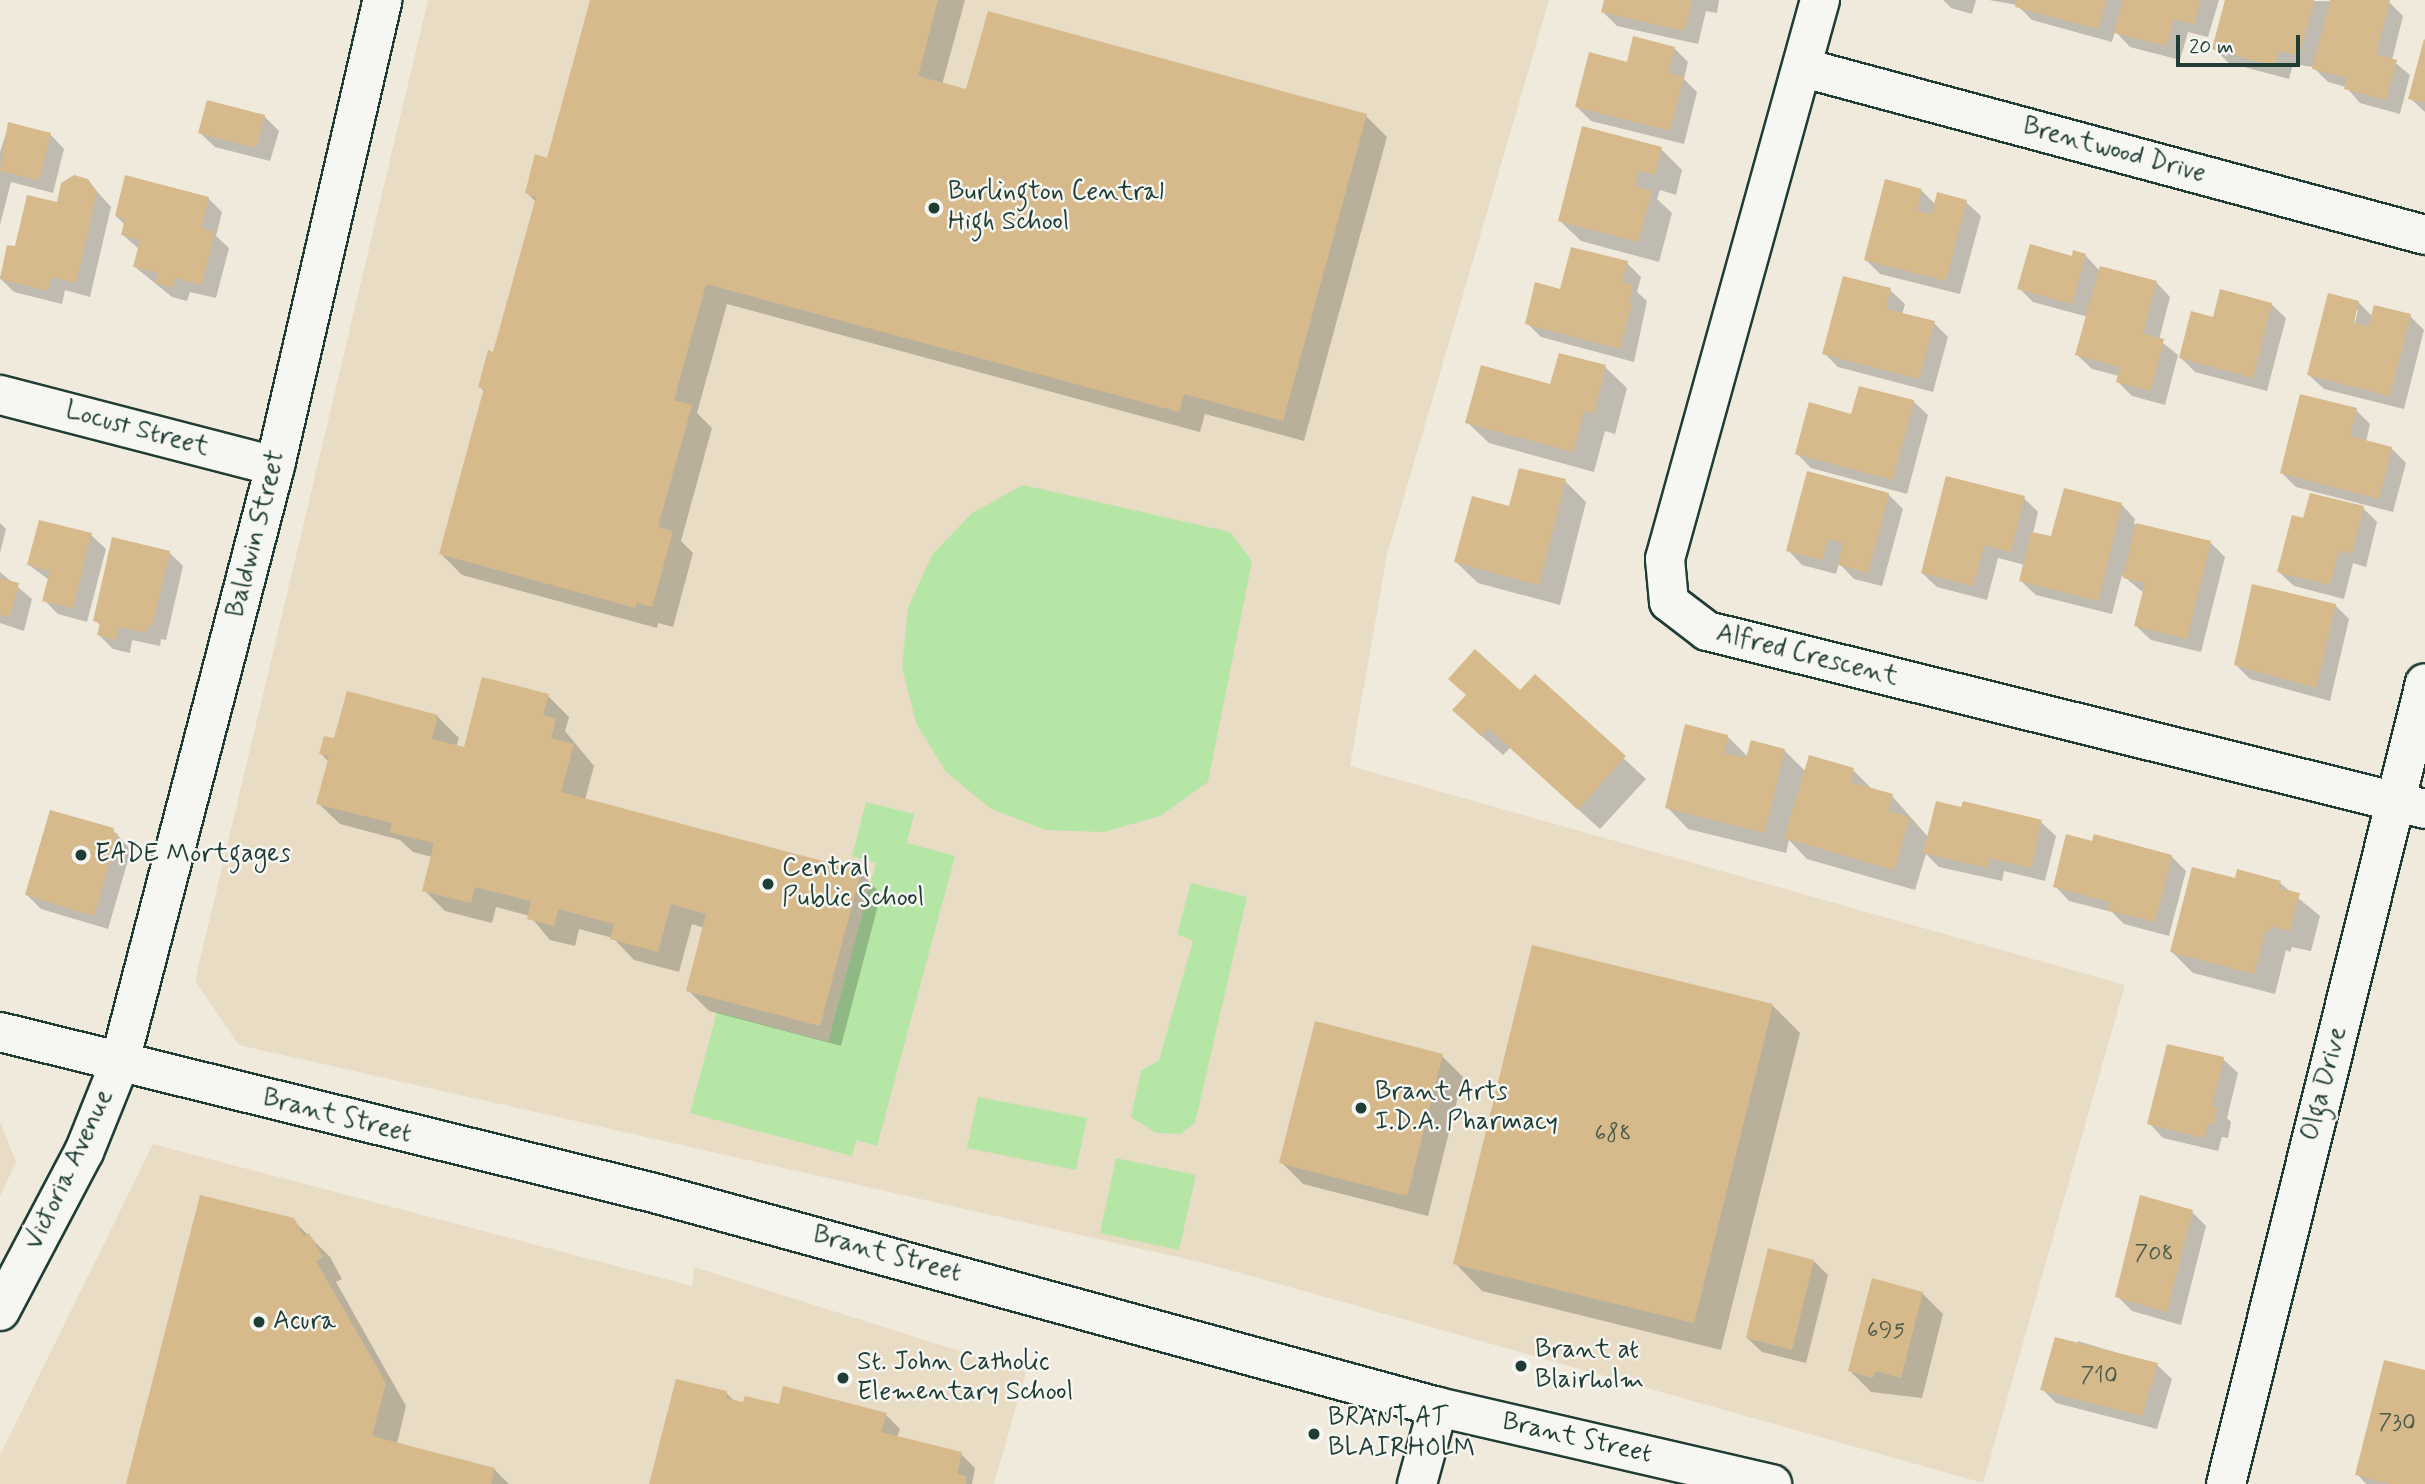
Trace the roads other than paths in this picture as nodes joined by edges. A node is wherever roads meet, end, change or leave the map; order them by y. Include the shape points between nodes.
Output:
1 (383, 0) edge
2 (1820, 0) edge
3 (1804, 68) junction
4 (2425, 235) edge
5 (0, 394) edge
6 (275, 466) junction
7 (2425, 684) edge
8 (2410, 805) edge
9 (0, 1032) edge
10 (119, 1065) junction
11 (0, 1311) edge
12 (1438, 1407) junction
13 (1417, 1484) edge
14 (1772, 1484) edge
15 (2225, 1484) edge

1 - 6 street, Baldwin Street
2 - 3 street, Alfred Crescent
3 - 4 street, Brentwood Drive
3 - 8 street, Alfred Crescent via 1665,559 1669,602 1707,631
5 - 6 street, Locust Street
6 - 10 street, Baldwin Street
7 - 8 street, Olga Drive
8 - 15 street, Olga Drive
9 - 10 street, Brant Street
10 - 11 street, Victoria Avenue via 84,1152
10 - 12 street, Brant Street via 654,1193
12 - 13 street
12 - 14 street, Brant Street

